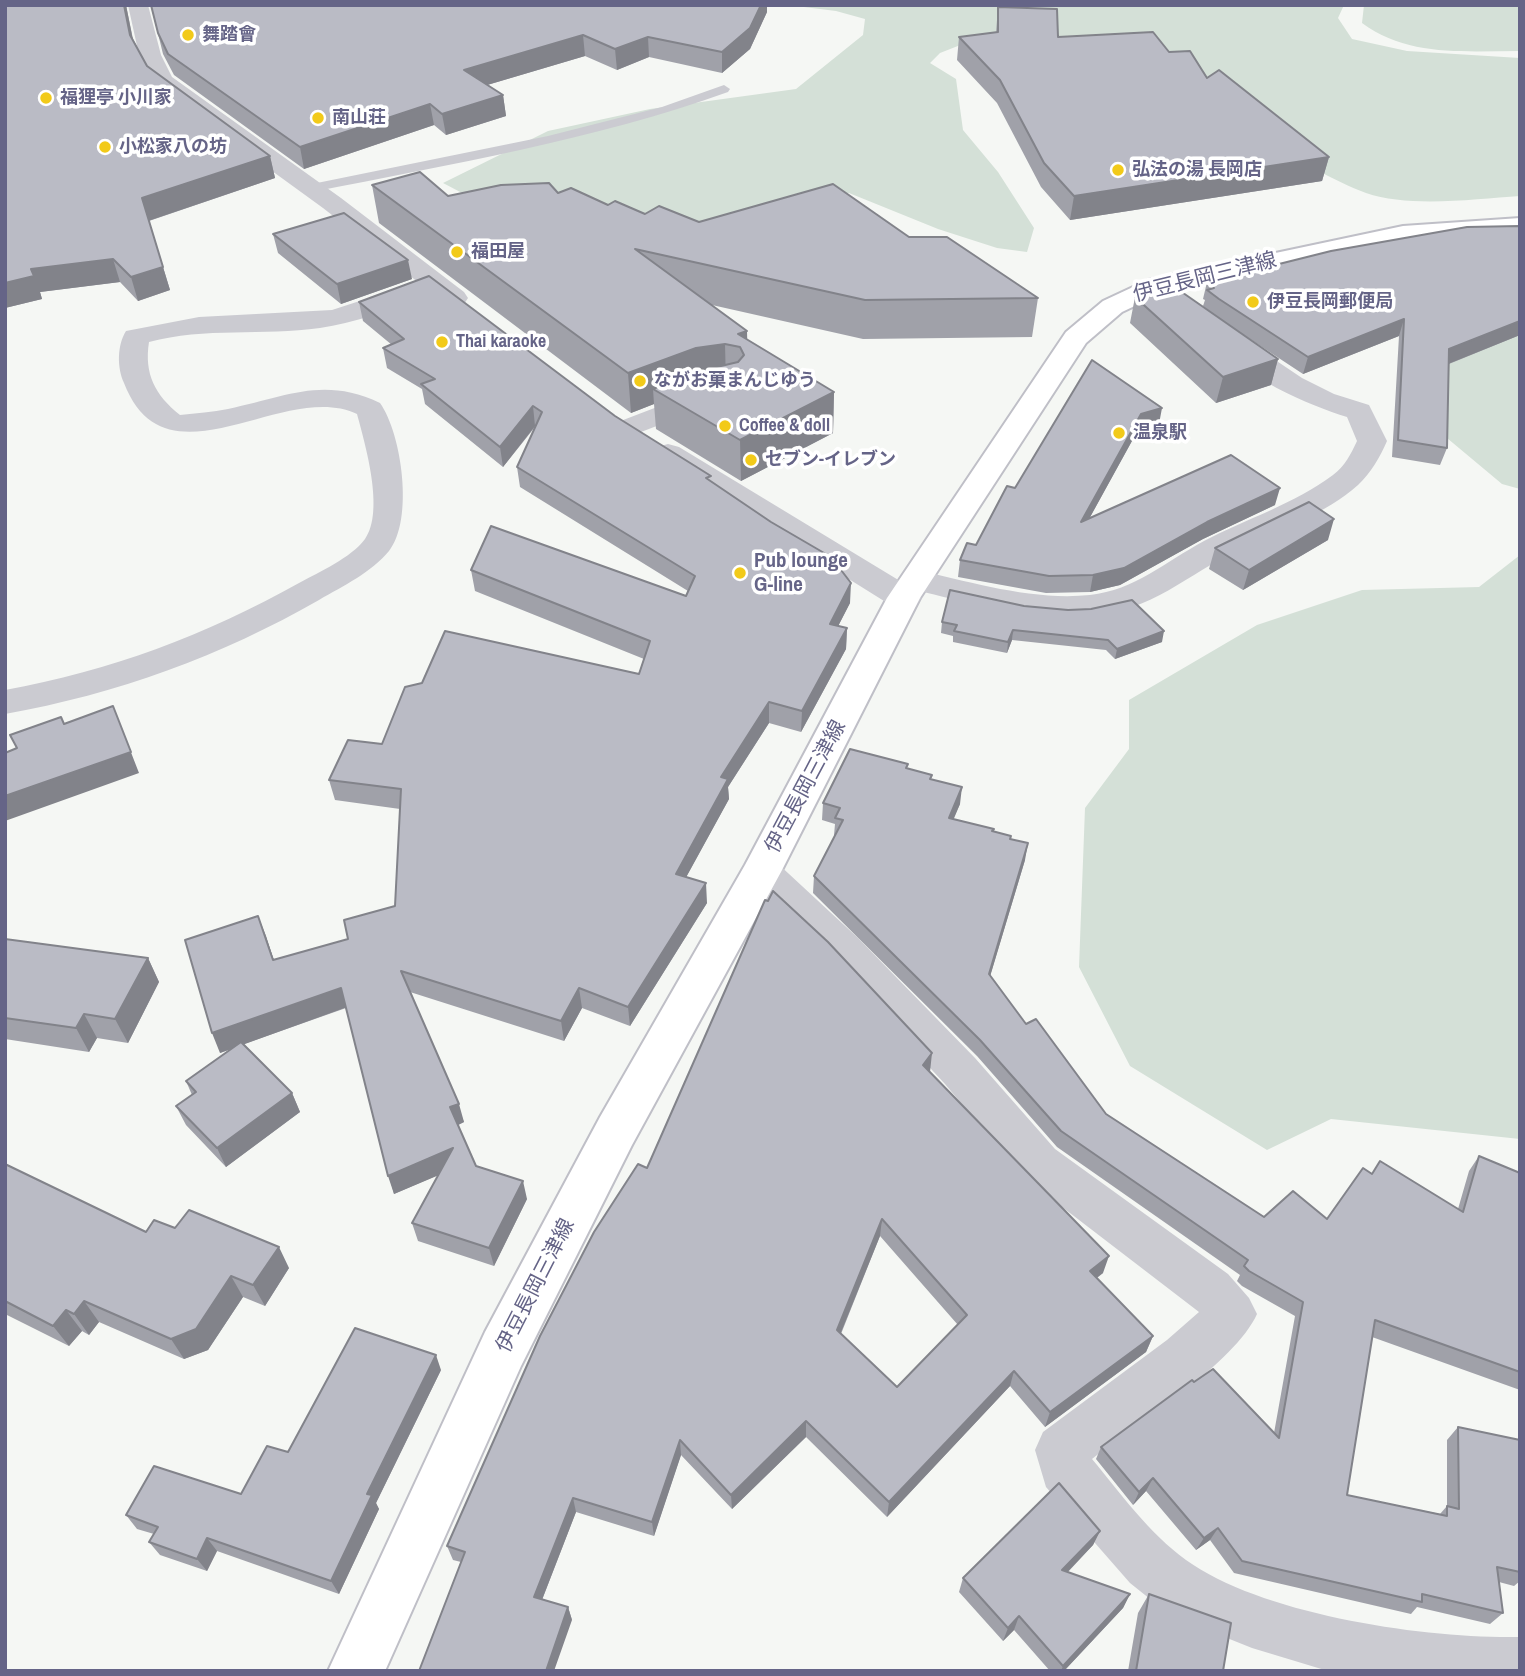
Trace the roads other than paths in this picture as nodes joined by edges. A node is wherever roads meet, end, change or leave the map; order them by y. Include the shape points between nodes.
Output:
1 (138, 5) edge
2 (724, 89) dead end
3 (312, 188) junction
4 (1520, 225) edge
5 (434, 282) junction
6 (1157, 286) junction
7 (477, 314) edge
8 (728, 394) edge
9 (910, 589) junction
10 (5, 702) edge
11 (761, 872) junction
12 (1520, 1665) edge
13 (356, 1671) edge

1 - 3 street via 150,55 163,81
2 - 3 lane via 666,110 491,154
3 - 5 street
4 - 6 main road, 伊豆長岡三津線 via 1403,234
5 - 7 street
5 - 10 street via 396,298 308,321 170,327 136,337 130,359 137,383 154,409 174,424 227,418 311,397 347,398 370,409 389,498 380,540 344,571 202,647 132,673
6 - 9 main road, 伊豆長岡三津線 via 1127,296 1097,315 1076,338
6 - 9 street via 1272,375 1311,397 1359,411 1371,441 1363,464 1338,485 1210,551 1152,589 1111,603 1067,606
8 - 9 street via 617,419
9 - 11 main road, 伊豆長岡三津線
11 - 12 street via 843,948 951,1061 1039,1163 1211,1290 1232,1314 1185,1357 1061,1450 1065,1468 1151,1566 1178,1587 1224,1609 1364,1652
11 - 13 main road, 伊豆長岡三津線 via 616,1131 503,1349

